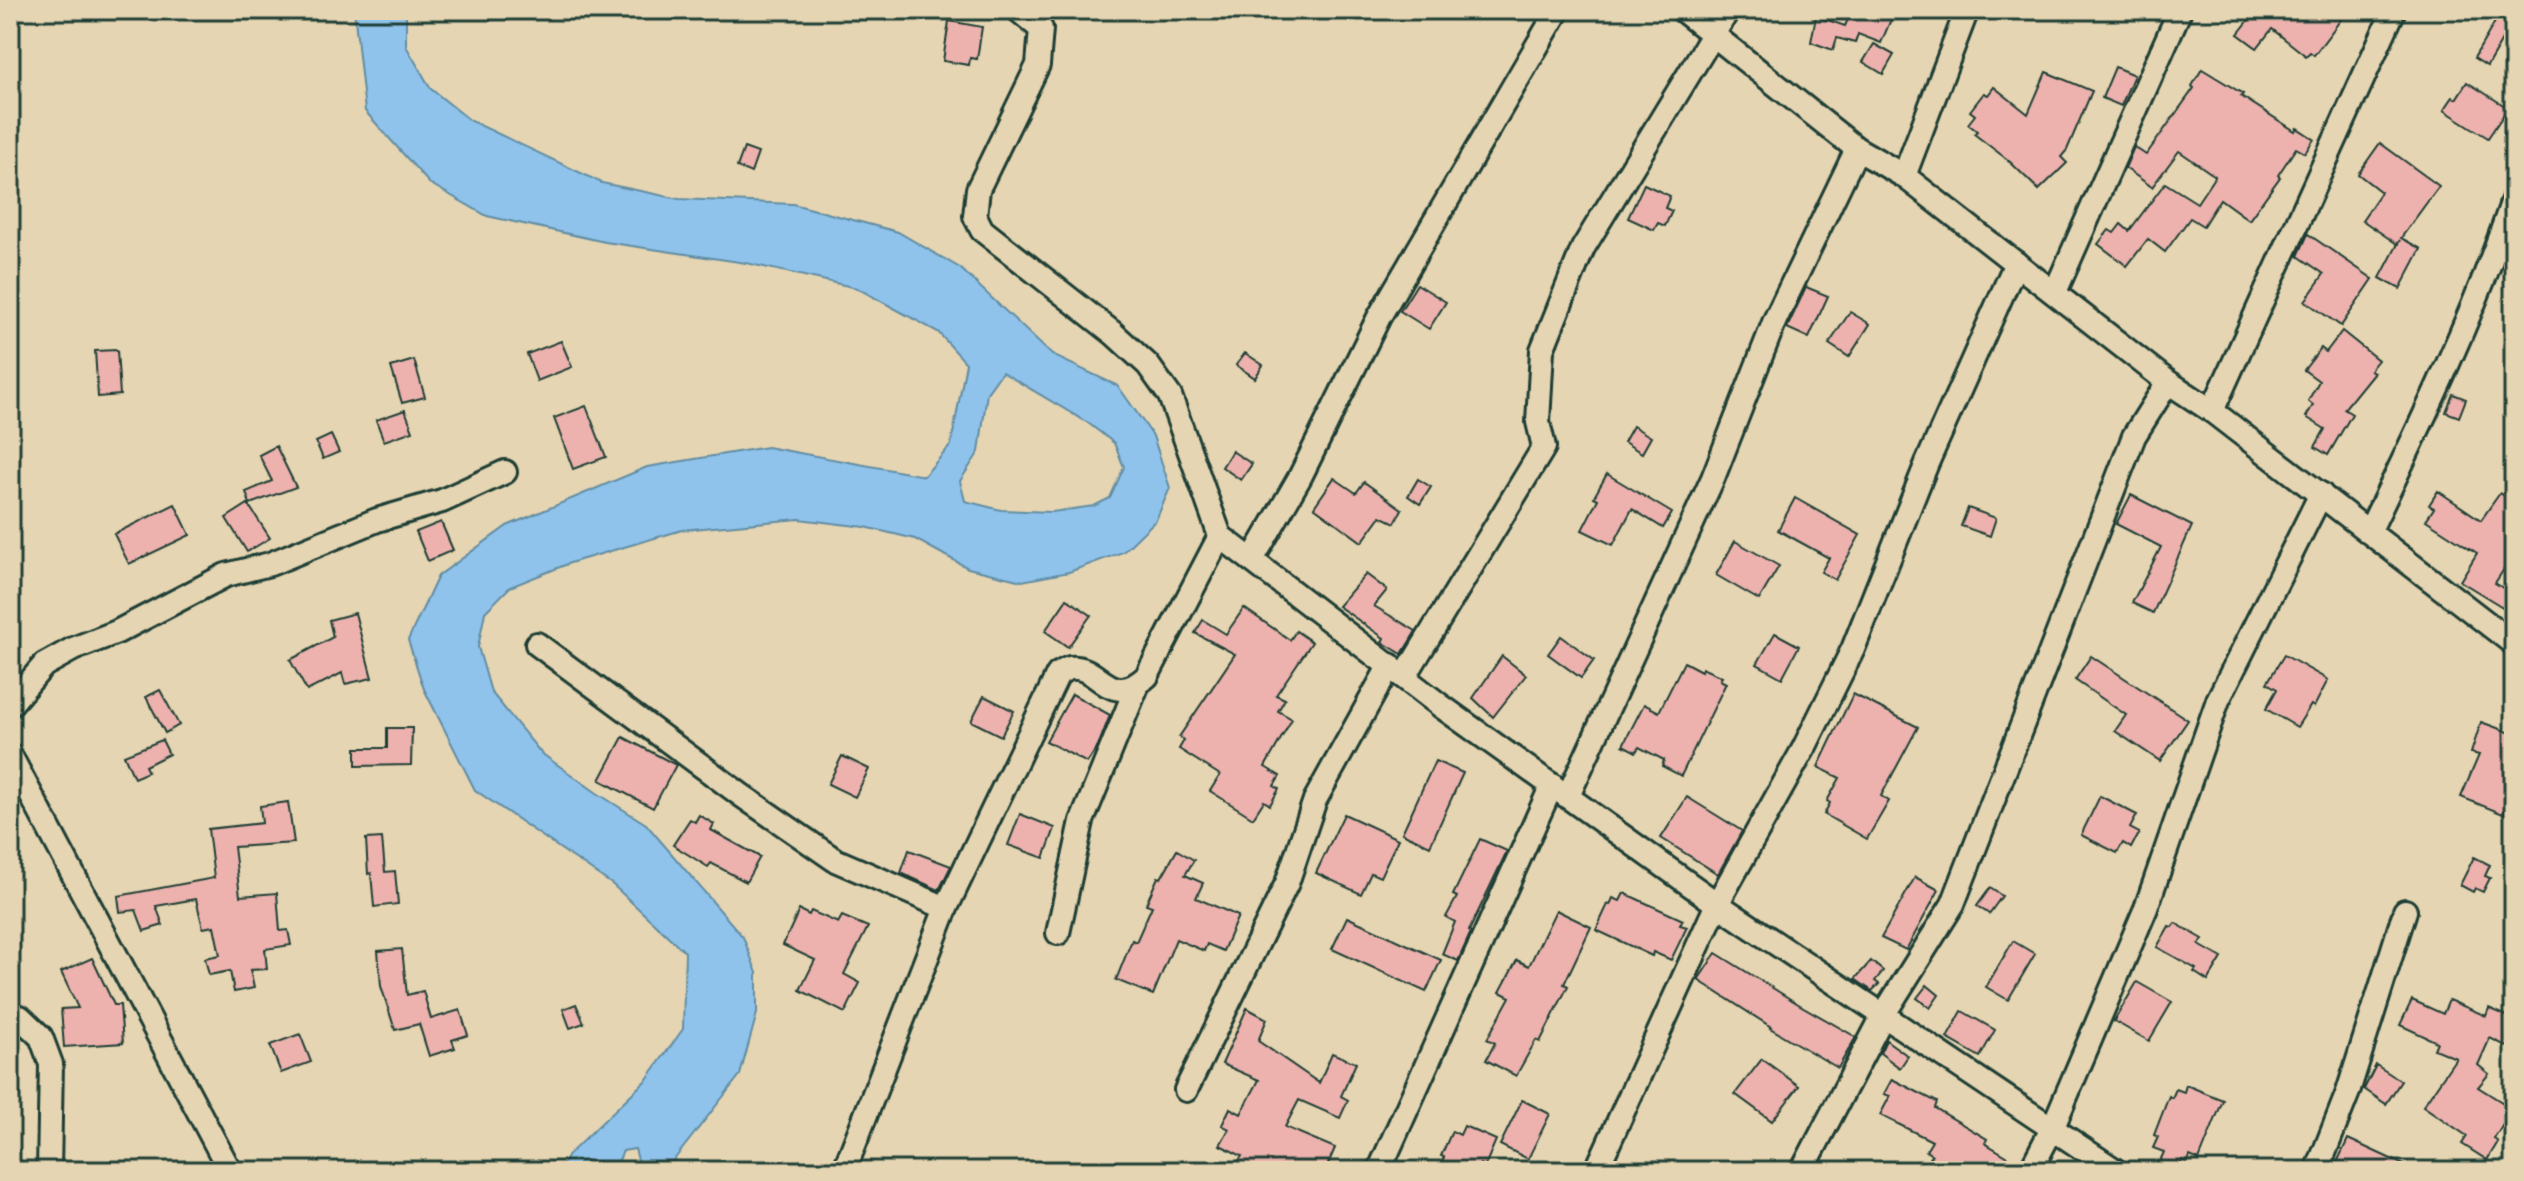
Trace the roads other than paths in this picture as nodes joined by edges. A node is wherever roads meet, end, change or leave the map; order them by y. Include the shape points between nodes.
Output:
1 (1018, 10) edge
2 (1558, 10) edge
3 (1682, 10) edge
4 (1728, 10) edge
5 (1967, 10) edge
6 (2180, 10) edge
7 (2394, 10) edge
8 (1714, 36) junction
9 (1857, 149) junction
10 (1904, 176) junction
11 (2514, 197) edge
12 (2016, 263) junction
13 (2055, 292) junction
14 (2168, 382) junction
15 (2212, 411) junction
16 (505, 472) dead end
17 (2321, 494) junction
18 (2369, 532) junction
19 (1220, 536) junction
20 (1252, 560) junction
21 (537, 644) dead end
22 (2514, 644) edge
23 (1397, 670) junction
24 (1137, 686) junction
25 (10, 705) edge
26 (10, 755) edge
27 (1560, 791) junction
28 (1717, 904) junction
29 (946, 908) junction
30 (2405, 911) dead end
31 (1058, 933) dead end
32 (1884, 1014) junction
33 (10, 1018) edge
34 (1186, 1090) dead end
35 (2053, 1127) junction
36 (49, 1171) edge
37 (230, 1171) edge
38 (844, 1171) edge
39 (1379, 1171) edge
40 (1596, 1171) edge
41 (1802, 1171) edge
42 (2030, 1171) edge
43 (2116, 1171) edge
44 (2317, 1171) edge

1 - 19 street via 1041,29 1038,65 978,189 975,216 982,230 1148,365 1170,396
2 - 20 street via 1379,317 1300,477
3 - 8 street
4 - 8 street
5 - 10 street
6 - 13 street
7 - 15 street
8 - 9 street
8 - 23 street via 1583,248 1542,350 1538,422 1544,447
9 - 10 street
9 - 27 street via 1775,320 1713,478
10 - 12 street
11 - 18 street via 2453,351
12 - 13 street
12 - 28 street via 1927,463 1853,649
13 - 14 street
14 - 15 street
14 - 32 street via 2134,436 1953,904
15 - 17 street
16 - 25 street via 442,501 226,575 44,665
17 - 18 street
17 - 35 street via 2218,700 2146,908
18 - 22 street
19 - 20 street
19 - 24 street
20 - 23 street
21 - 29 street via 835,860
23 - 27 street
23 - 34 street via 1315,800 1287,883
24 - 29 street via 1122,690 1070,668 1058,674
24 - 31 street via 1082,821
26 - 37 street
27 - 28 street
27 - 39 street
28 - 32 street
28 - 40 street
29 - 38 street
30 - 44 street via 2348,1092
32 - 35 street
32 - 41 street
33 - 36 street via 20,1017 41,1037 51,1064
35 - 42 street
35 - 43 street

